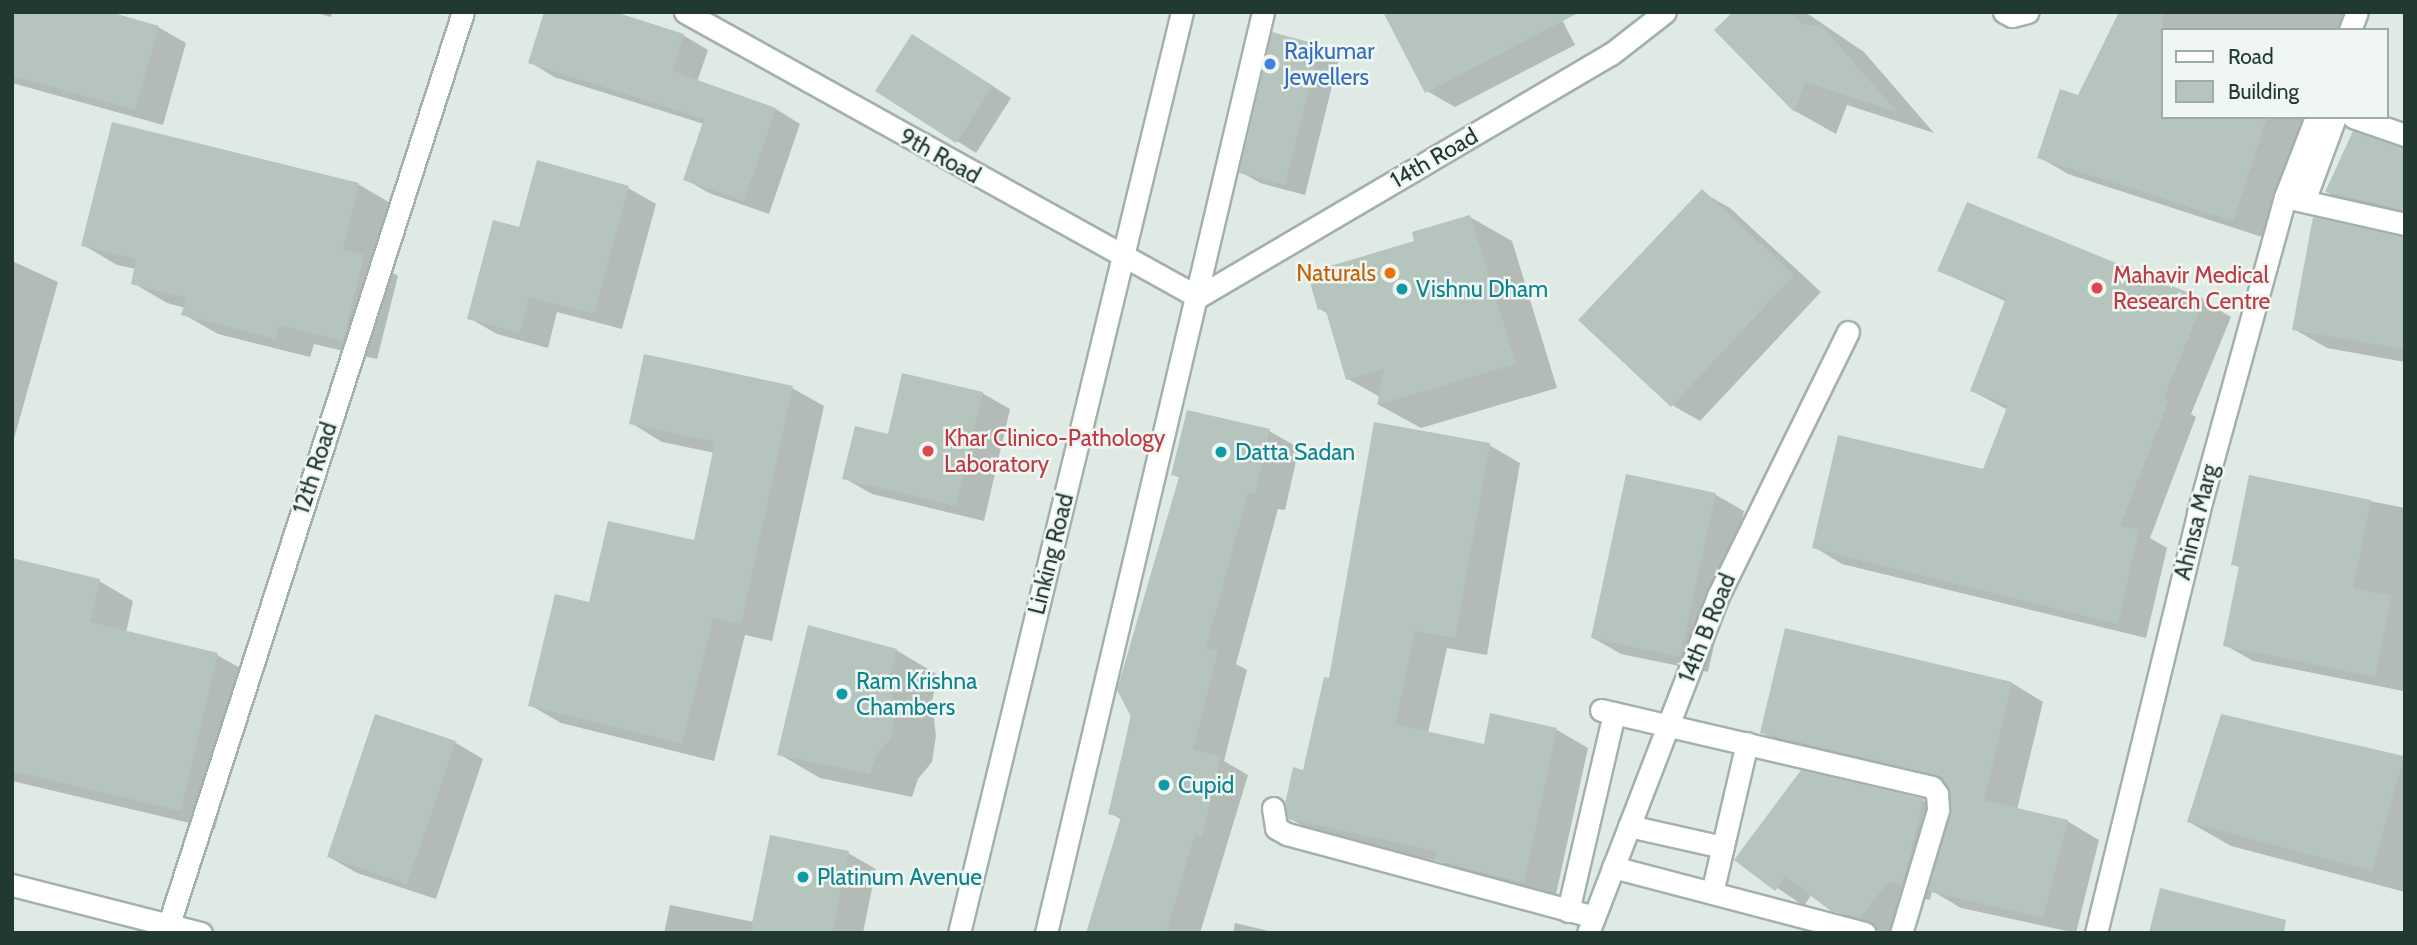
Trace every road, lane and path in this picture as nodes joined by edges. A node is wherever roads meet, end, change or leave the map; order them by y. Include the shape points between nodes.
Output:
1 (463, 12) edge
2 (685, 12) edge
3 (1182, 12) edge
4 (1263, 12) edge
5 (1665, 12) edge
6 (2004, 12) edge
7 (2028, 12) edge
8 (2315, 119) edge
9 (2333, 119) edge
10 (2359, 119) edge
11 (2405, 135) edge
12 (2294, 199) junction
13 (2405, 224) edge
14 (1123, 258) junction
15 (1198, 296) junction
16 (1849, 332) dead end
17 (1668, 724) junction
18 (1747, 743) junction
19 (1273, 808) dead end
20 (1629, 826) junction
21 (1723, 847) junction
22 (1613, 867) junction
23 (12, 885) edge
24 (1712, 893) junction
25 (1568, 911) junction
26 (1591, 925) edge
27 (167, 928) edge
28 (201, 933) edge
29 (959, 933) edge
30 (1046, 933) edge
31 (1865, 933) edge
32 (1902, 933) edge
33 (2096, 933) edge

1 - 27 street, 12th Road
2 - 14 street, 9th Road
3 - 14 street, Linking Road
4 - 15 street
5 - 15 street, 14th Road via 1611,54
6 - 7 street via 2012,16
8 - 12 street, Ahinsa Marg
9 - 12 street
10 - 11 street
12 - 13 street
12 - 33 street, Ahinsa Marg via 2197,513
14 - 15 street, 9th Road
14 - 29 street, Linking Road
15 - 30 street
16 - 17 street, 14th B Road via 1718,594
17 - 18 street
17 - 20 street, 14th B Road
17 - 25 street via 1608,711
18 - 21 street
18 - 32 street via 1932,787 1937,793 1938,810
19 - 25 street via 1276,828 1287,834
20 - 21 street
20 - 22 street, 14th B Road
21 - 24 street
22 - 24 street
22 - 26 street, 14th B Road
23 - 27 street
24 - 31 street
25 - 26 street
27 - 28 street

